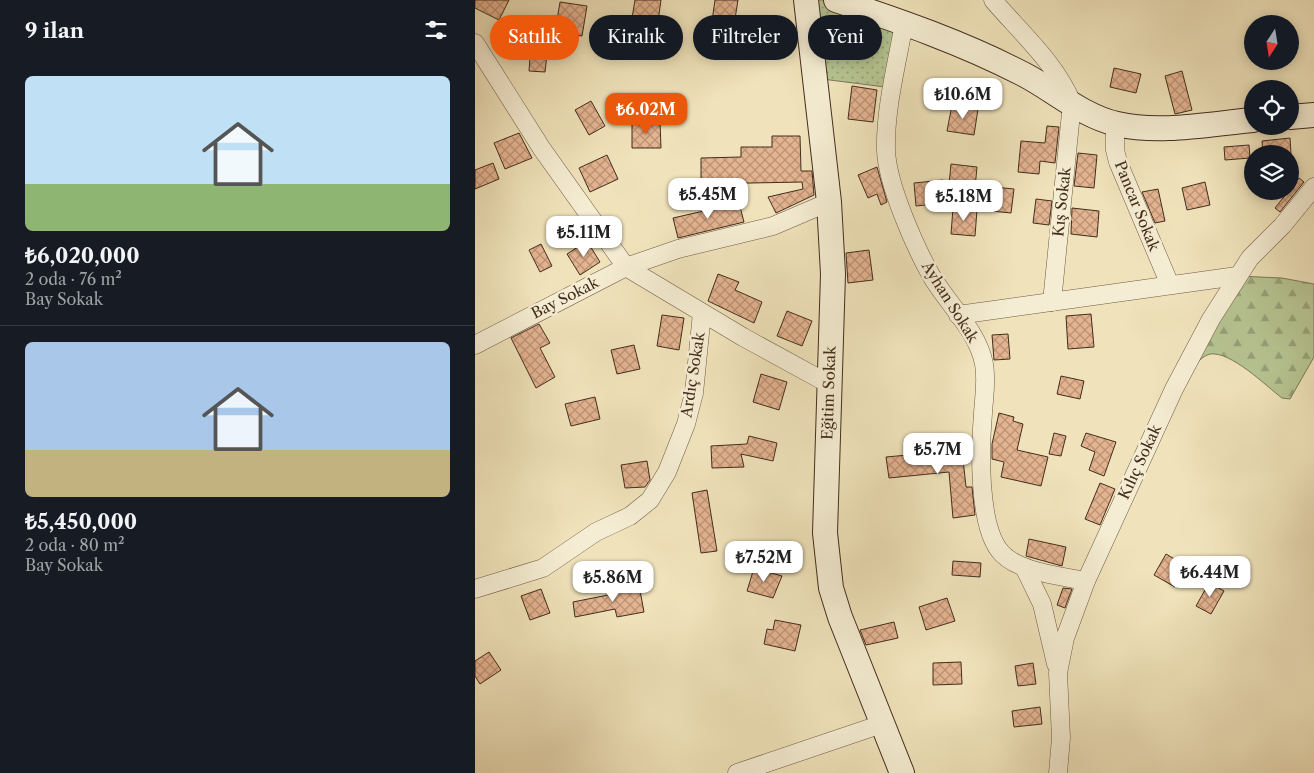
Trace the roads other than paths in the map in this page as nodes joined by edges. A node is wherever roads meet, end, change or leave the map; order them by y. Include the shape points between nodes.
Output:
1 (806, 0) edge
2 (836, 0) edge
3 (993, 0) edge
4 (904, 23) junction
5 (475, 43) edge
6 (1072, 103) junction
7 (1314, 115) edge
8 (1299, 116) edge
9 (1244, 121) edge
10 (1115, 124) junction
11 (1314, 188) edge
12 (829, 202) junction
13 (627, 267) junction
14 (1237, 276) junction
15 (1170, 285) junction
16 (1052, 302) junction
17 (702, 313) junction
18 (958, 315) junction
19 (475, 345) edge
20 (829, 384) junction
21 (1025, 567) junction
22 (1086, 581) junction
23 (475, 589) edge
24 (1058, 673) junction
25 (882, 724) junction
26 (737, 773) edge
27 (902, 773) edge
28 (1058, 773) edge

1 - 12 street, Eğitim Sokak
2 - 4 street
3 - 6 street via 1047,62
4 - 6 street via 1025,74
4 - 18 street, Ayhan Sokak via 888,114 888,164 922,259
5 - 13 street via 542,149
6 - 10 street
6 - 16 street, Kış Sokak
7 - 8 street
9 - 10 street via 1160,128
10 - 15 street, Pancar Sokak via 1115,150 1123,174
11 - 14 street, Kılıç Sokak
12 - 13 street, Bay Sokak via 773,226 678,249
12 - 20 street, Eğitim Sokak via 833,274
13 - 17 street
13 - 19 street, Bay Sokak
14 - 15 street
14 - 22 street, Kılıç Sokak via 1174,389
15 - 16 street
16 - 18 street
17 - 20 street
17 - 23 street, Ardıç Sokak via 694,393 686,424 667,472 650,500 635,513 596,532 543,568
18 - 21 street, Ayhan Sokak via 973,337 984,363 986,378 980,450 988,522 999,550 1014,563
20 - 25 street, Eğitim Sokak via 825,532 829,578 849,644
21 - 22 street, Ayhan Sokak
21 - 24 street via 1041,604
22 - 24 street, Kılıç Sokak via 1065,638
24 - 28 street, Kılıç Sokak via 1061,738
25 - 26 street
25 - 27 street, Eğitim Sokak

